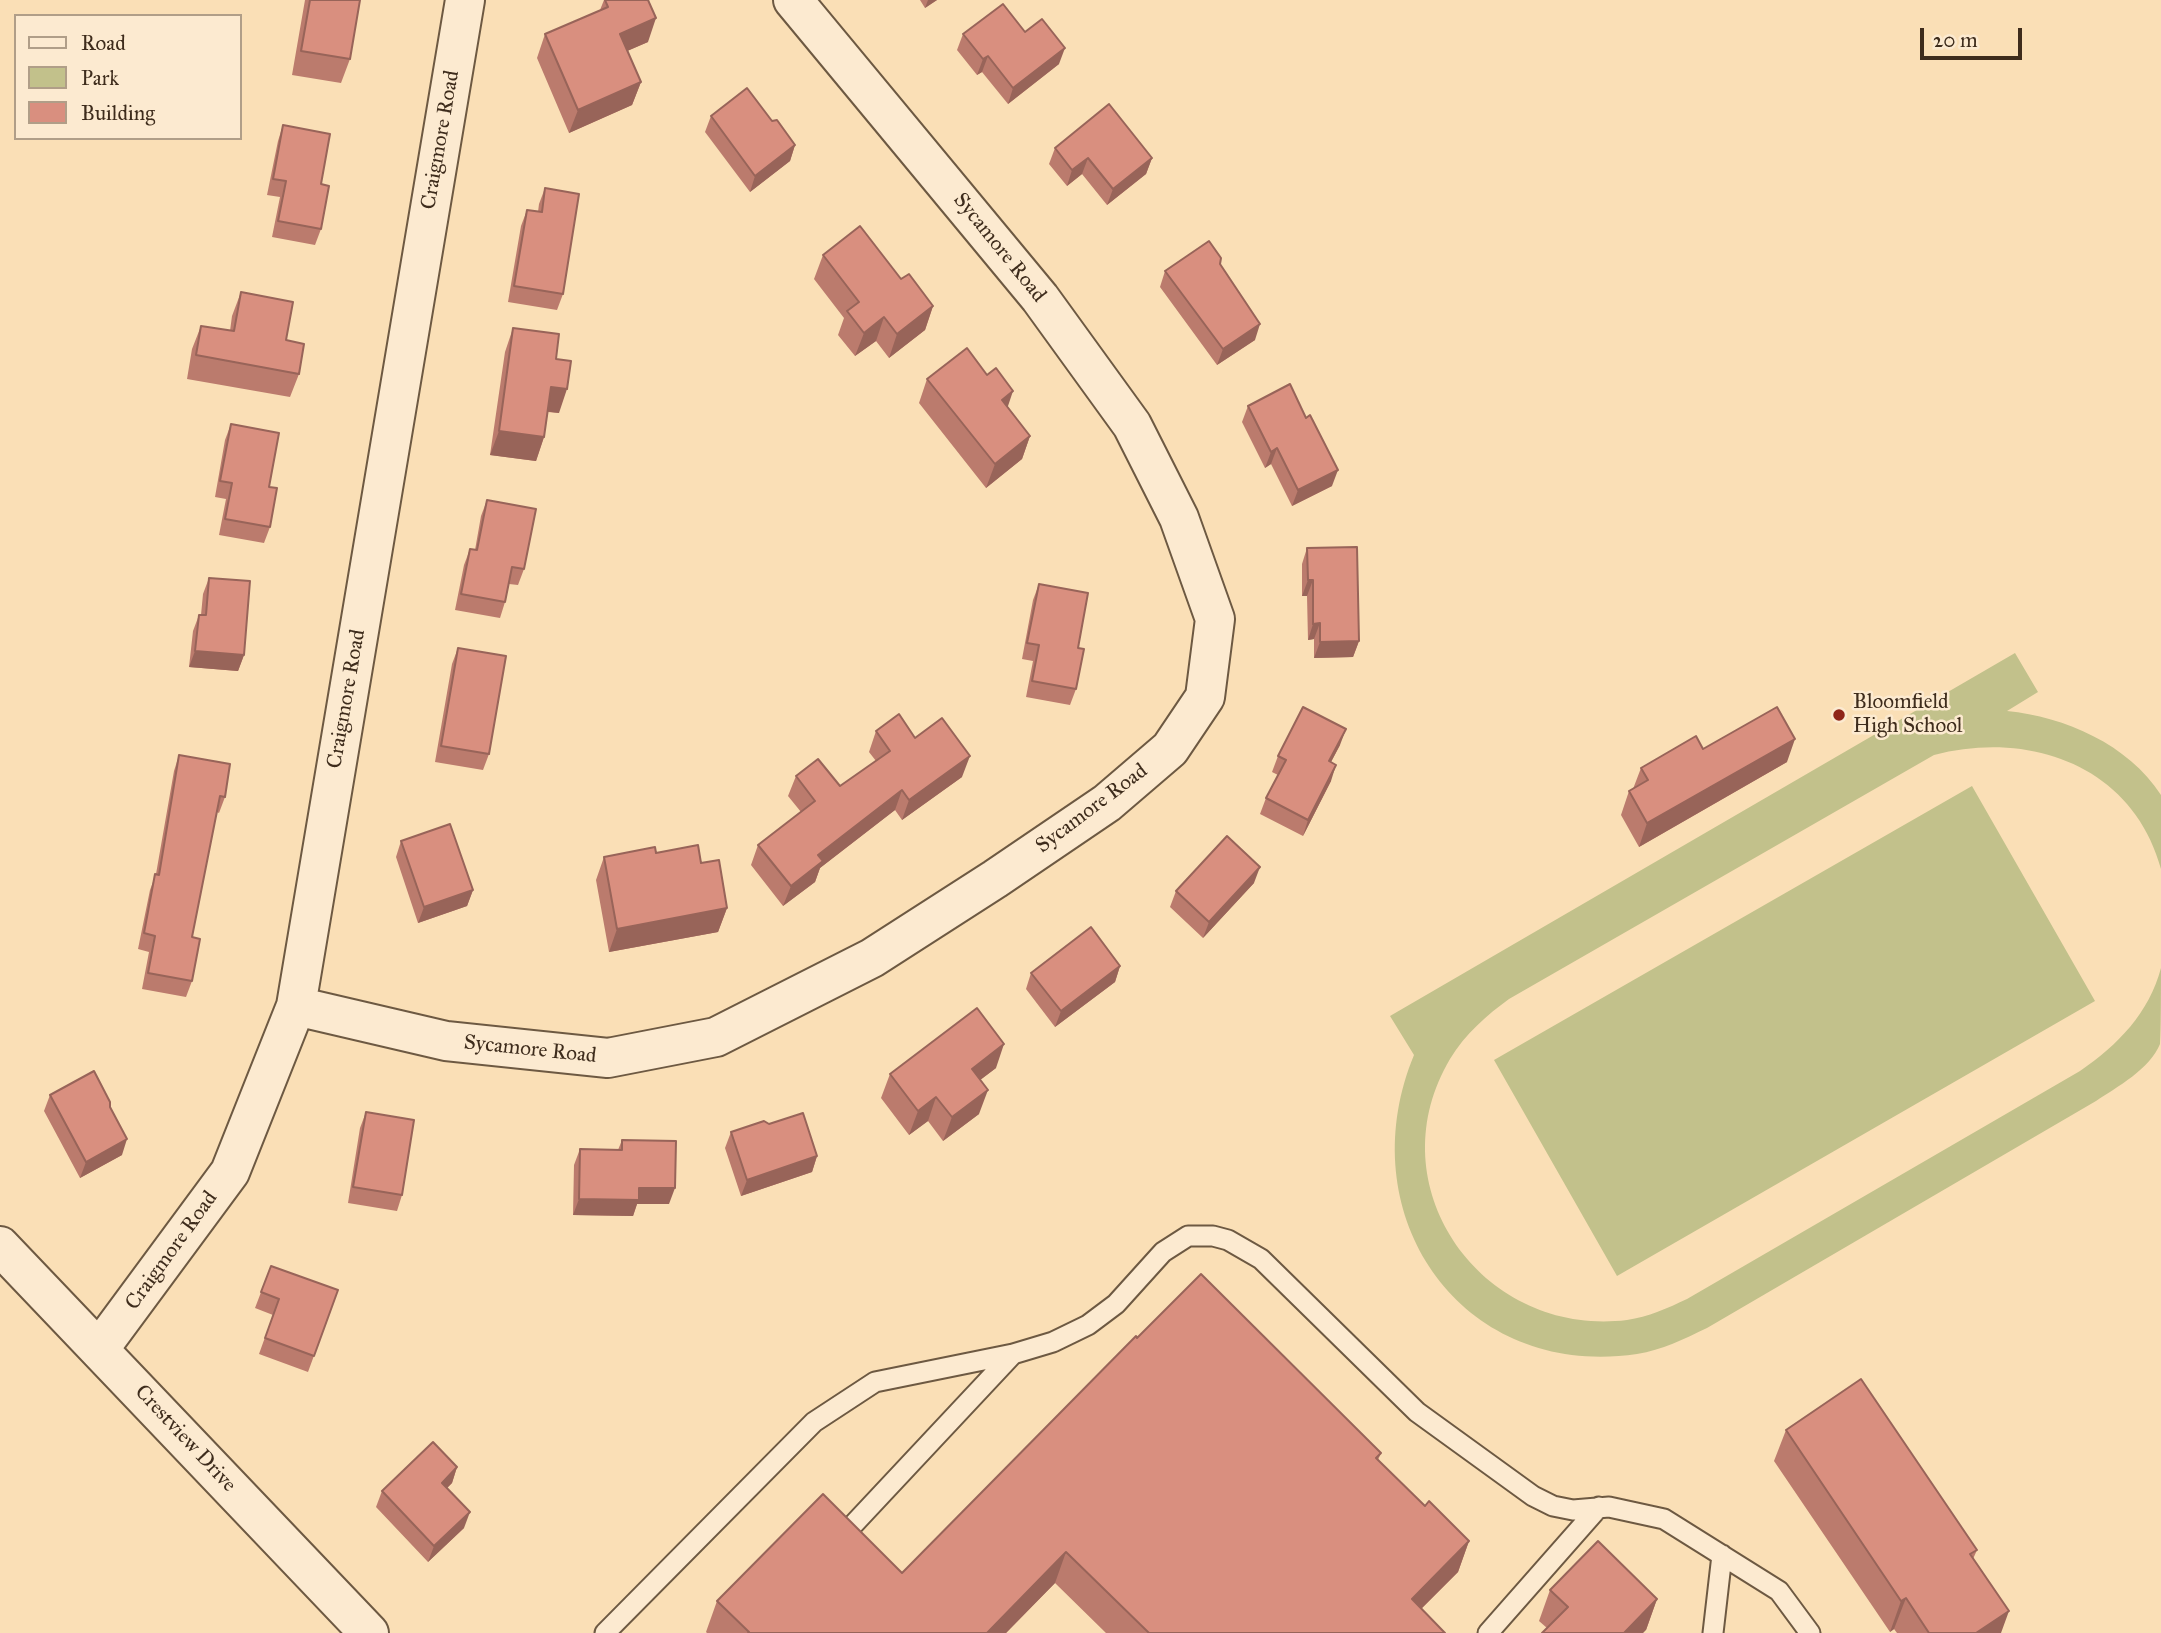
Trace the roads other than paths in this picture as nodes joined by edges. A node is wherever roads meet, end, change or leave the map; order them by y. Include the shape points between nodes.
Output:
1 (465, 0) edge
2 (793, 0) edge
3 (296, 1006) junction
4 (0, 1246) edge
5 (100, 1348) junction
6 (1013, 1354) junction
7 (1599, 1507) junction
8 (851, 1527) edge
9 (1722, 1555) junction
10 (369, 1633) edge
11 (605, 1633) edge
12 (1488, 1633) edge
13 (1713, 1633) edge
14 (1810, 1633) edge

1 - 3 street, Craigmore Road
2 - 3 street, Sycamore Road via 1040,298 1132,425 1179,518 1215,619 1205,697 1170,749 1107,803 872,958 716,1037 608,1058 446,1041
3 - 5 street, Craigmore Road via 230,1172
4 - 5 street, Crestview Drive
5 - 10 street, Crestview Drive
6 - 7 lane via 1088,1325 1116,1304 1176,1242 1188,1236 1213,1236 1261,1259 1417,1412 1533,1496 1573,1510
6 - 8 lane
6 - 11 lane via 875,1382 814,1422
7 - 9 lane via 1664,1519
7 - 12 lane
9 - 13 lane
9 - 14 lane via 1779,1591

